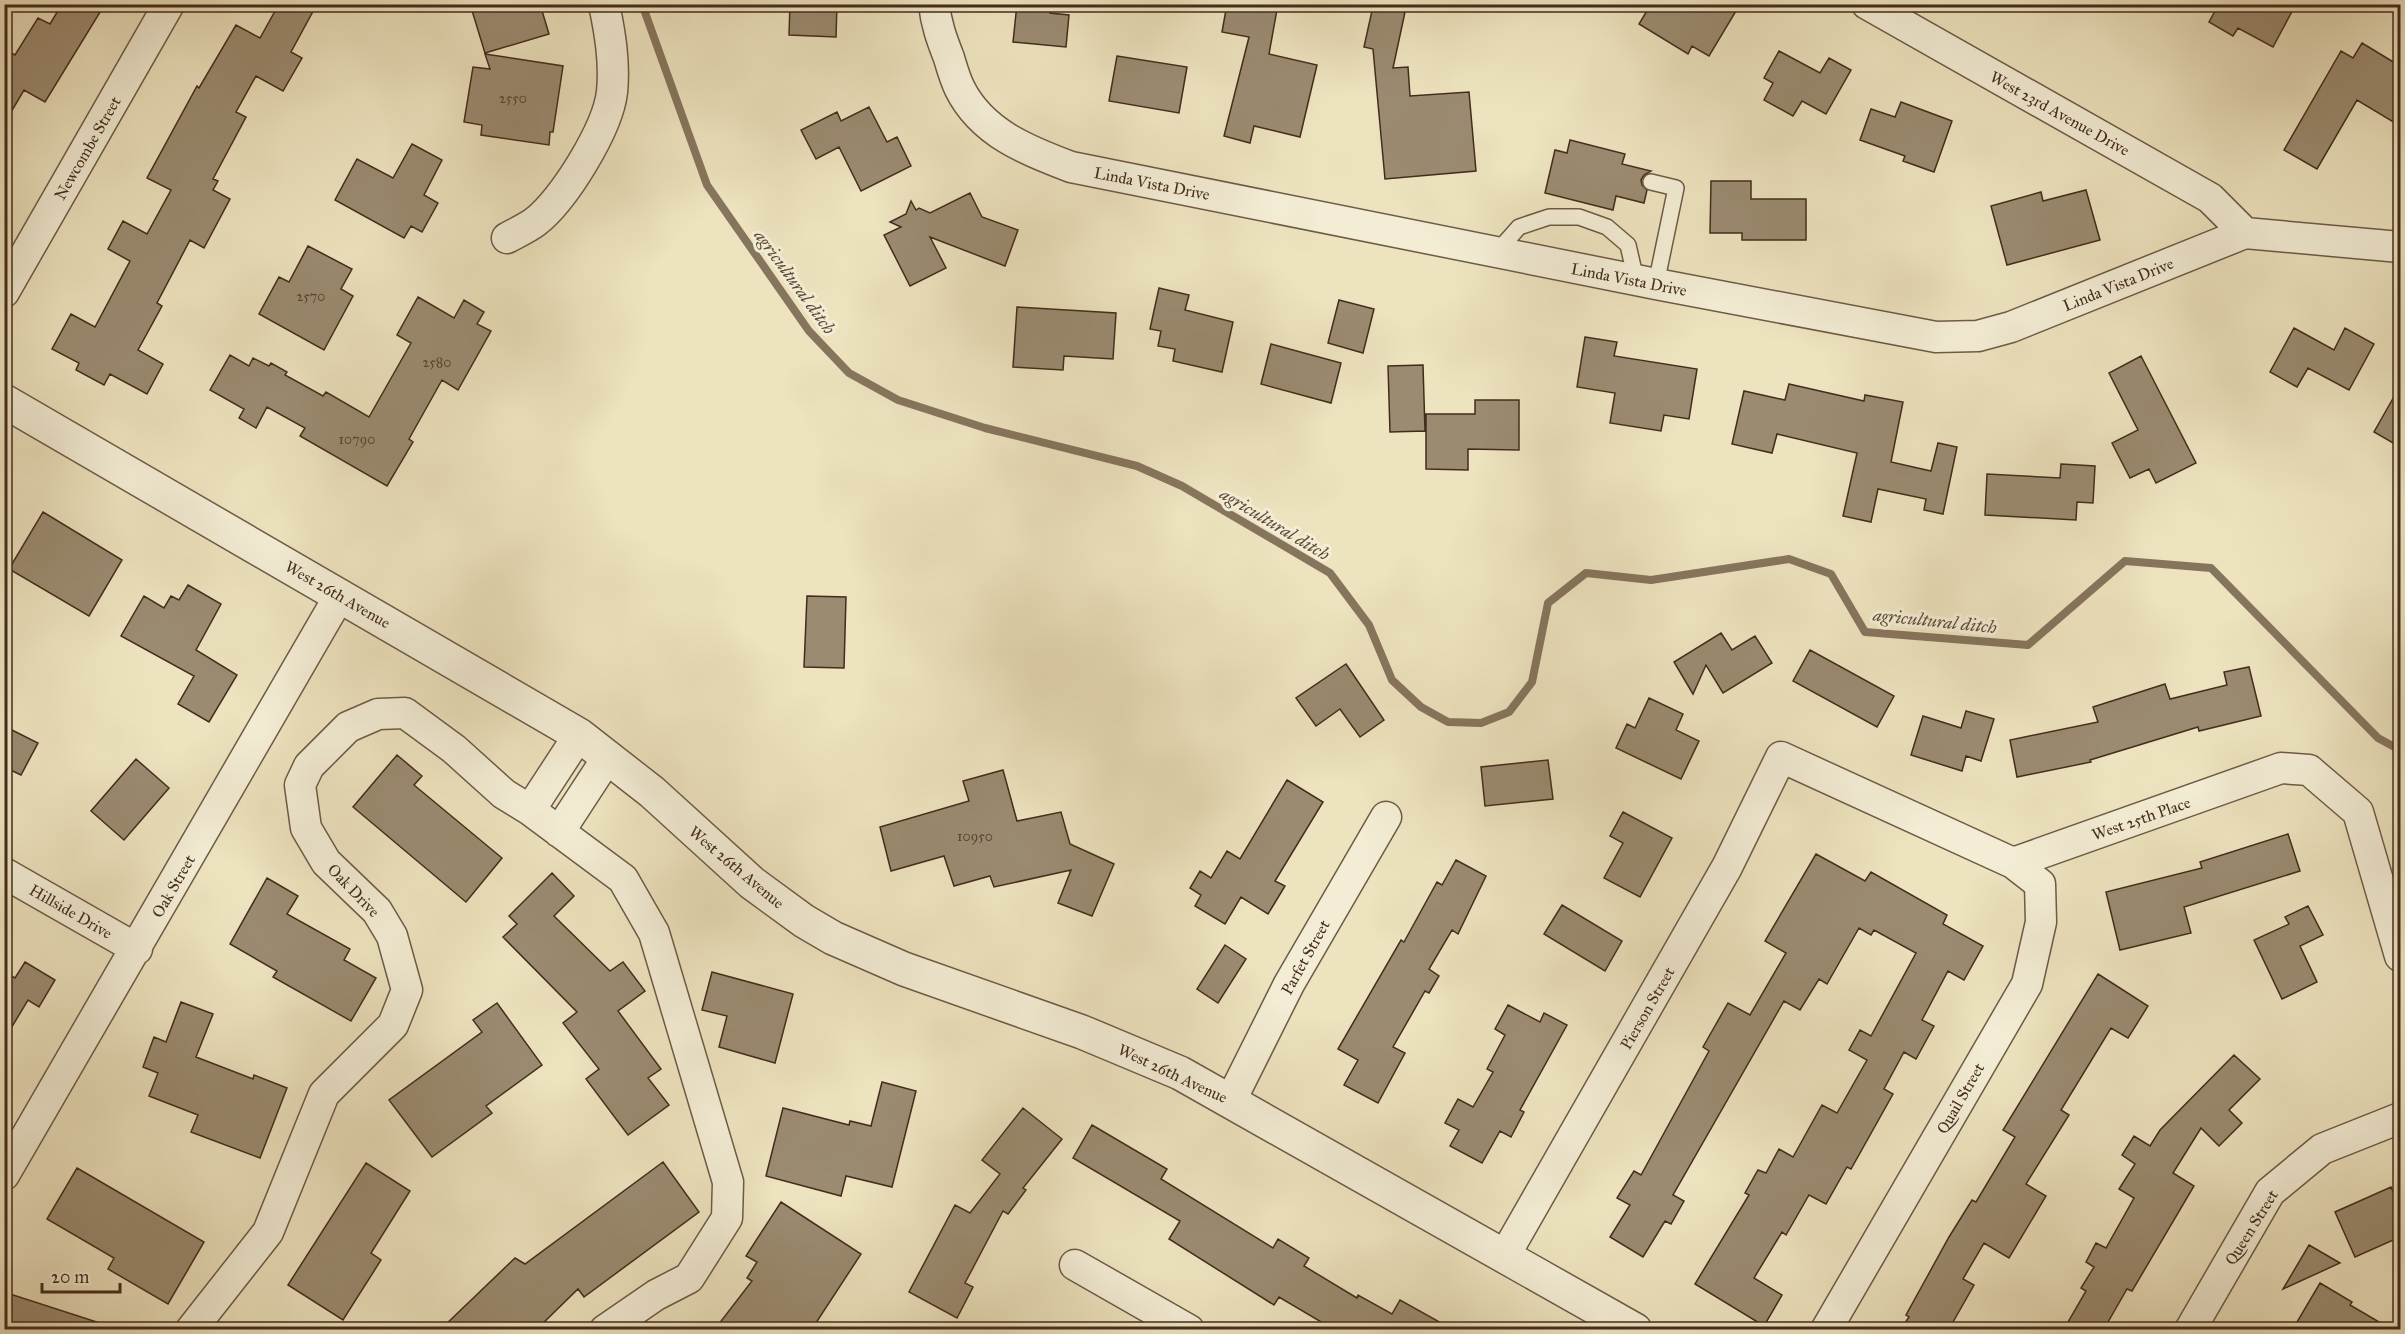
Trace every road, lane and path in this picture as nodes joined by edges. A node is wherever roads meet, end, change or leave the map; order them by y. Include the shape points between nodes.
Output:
1 (169, 4) edge
2 (604, 4) edge
3 (934, 4) edge
4 (1867, 4) edge
5 (1651, 182) dead end
6 (2245, 233) junction
7 (507, 238) dead end
8 (2400, 247) edge
9 (1496, 253) junction
10 (1646, 282) junction
11 (4, 292) edge
12 (4, 401) edge
13 (340, 595) junction
14 (579, 735) junction
15 (608, 757) junction
16 (530, 810) junction
17 (1386, 818) dead end
18 (560, 832) junction
19 (2013, 863) junction
20 (4, 873) edge
21 (137, 949) junction
22 (2400, 956) edge
23 (1231, 1100) junction
24 (2400, 1118) edge
25 (4, 1175) edge
26 (1505, 1255) junction
27 (1075, 1265) dead end
28 (191, 1329) edge
29 (605, 1329) edge
30 (1190, 1329) edge
31 (1635, 1329) edge
32 (1826, 1329) edge
33 (2190, 1329) edge

1 - 11 street, Newcombe Street
2 - 7 street via 612,52 612,93 606,118 568,186 536,222
3 - 9 street, Linda Vista Drive via 936,26 960,89 974,111 1008,140 1032,153 1071,167
4 - 6 street, West 23rd Avenue Drive via 2210,198
5 - 10 lane via 1676,188
6 - 8 street, Linda Vista Drive
6 - 10 street, Linda Vista Drive via 2011,327 1978,336 1936,337
9 - 10 street, Linda Vista Drive
9 - 10 lane via 1519,226 1549,217 1579,217 1607,226 1628,244
12 - 13 street, West 26th Avenue
13 - 14 street, West 26th Avenue
13 - 21 street, Oak Street
14 - 15 street, West 26th Avenue
14 - 16 street
15 - 18 street
15 - 23 street, West 26th Avenue via 752,883 833,938 904,969 1133,1052
16 - 18 street, Oak Drive
16 - 28 street, Oak Drive via 504,794 454,749 405,713 378,714 348,727 309,766 300,785 306,828 326,862 377,910 392,936 407,990 393,1025 324,1094 268,1232
17 - 23 street, Parfet Street via 1289,984
18 - 29 street, Oak Drive via 623,879 654,933 728,1182 727,1218 689,1278
19 - 22 street, West 25th Place via 2281,768 2309,770 2358,812
19 - 26 street, Pierson Street via 1781,757 1727,867
19 - 32 street, Quail Street via 2040,884 2041,922 2027,984
20 - 21 street, Hillside Drive
21 - 25 street, Oak Street
23 - 26 street, West 26th Avenue
24 - 33 street, Queen Street via 2322,1149 2270,1192
26 - 31 street, West 26th Avenue
27 - 30 street

